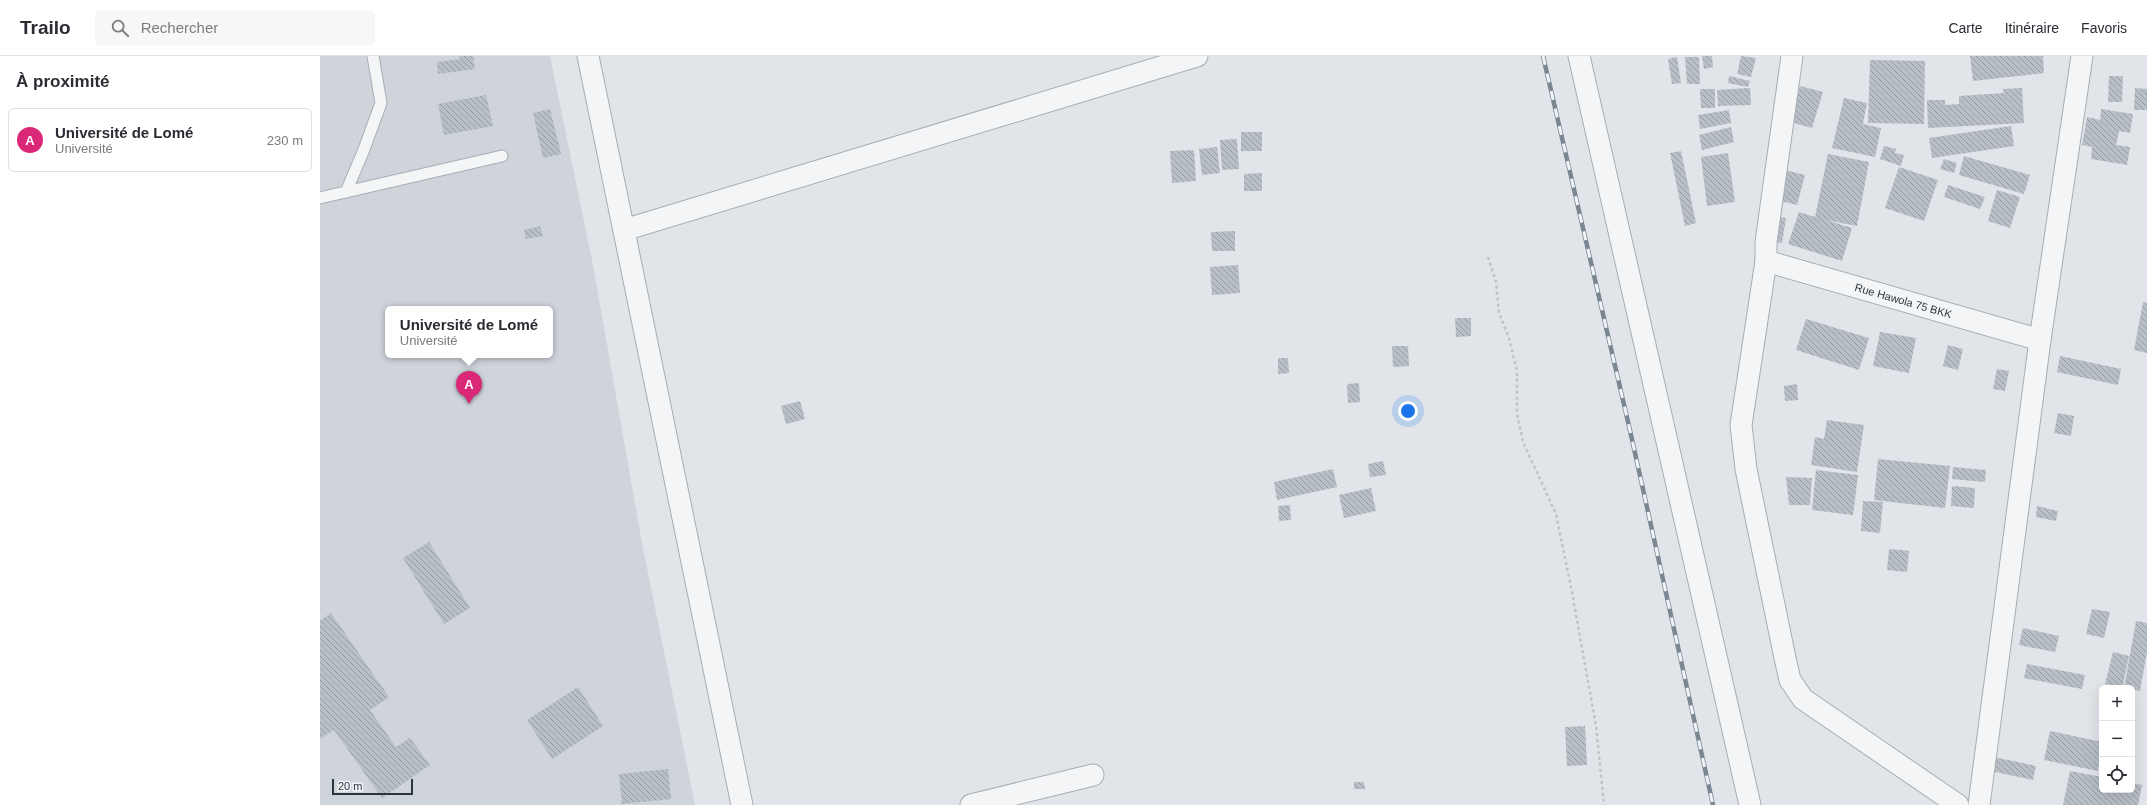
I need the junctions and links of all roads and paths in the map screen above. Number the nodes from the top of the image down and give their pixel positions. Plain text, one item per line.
1 (373, 56) edge
2 (588, 56) edge
3 (1197, 56) edge
4 (1579, 56) edge
5 (1792, 56) edge
6 (2082, 56) edge
7 (502, 156) dead end
8 (346, 192) junction
9 (320, 198) edge
10 (624, 230) junction
11 (1488, 257) dead end
12 (1766, 261) junction
13 (2040, 340) junction
14 (1093, 775) dead end
15 (977, 804) edge
16 (742, 805) edge
17 (1604, 805) edge
18 (1750, 805) edge
19 (1958, 805) edge
20 (1979, 805) edge

1 - 8 lane
2 - 10 street
3 - 10 street
4 - 18 street
5 - 12 street
6 - 13 street
7 - 8 lane
8 - 9 lane
10 - 16 street
11 - 17 path
12 - 13 street, Rue Hawola 75 BKK
12 - 19 street
13 - 20 street
14 - 15 street

